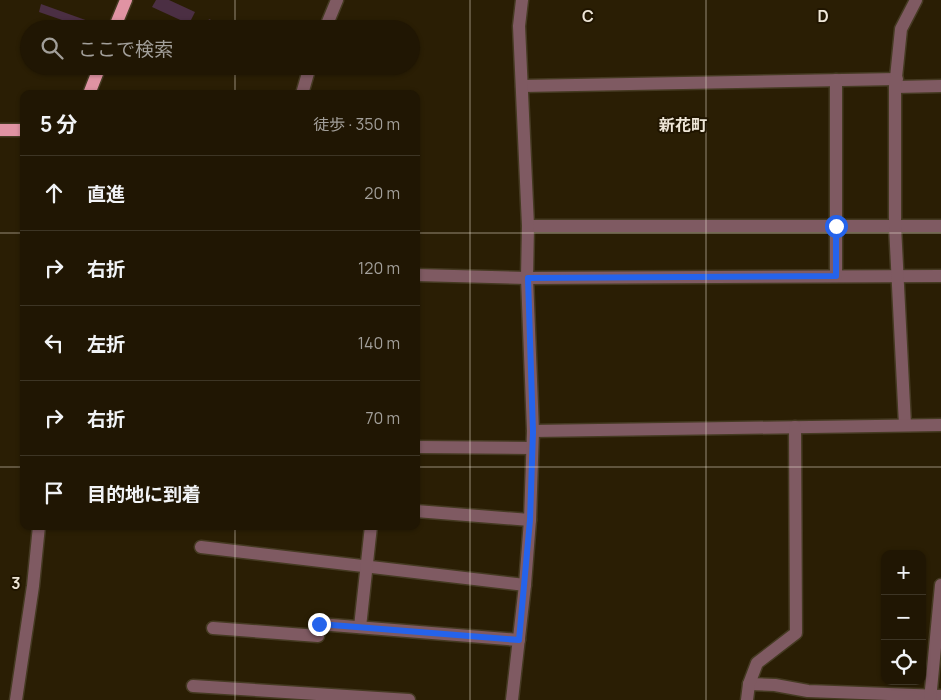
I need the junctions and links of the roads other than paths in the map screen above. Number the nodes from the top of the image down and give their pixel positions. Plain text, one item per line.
1 (126, 0) edge
2 (337, 0) edge
3 (522, 0) edge
4 (911, 2) edge
5 (118, 20) edge
6 (329, 20) edge
7 (96, 75) edge
8 (307, 75) edge
9 (836, 80) junction
10 (896, 83) junction
11 (522, 86) junction
12 (941, 86) edge
13 (91, 90) edge
14 (303, 90) edge
15 (0, 130) edge
16 (20, 130) edge
17 (528, 226) junction
18 (836, 226) junction
19 (895, 226) junction
20 (941, 226) edge
21 (420, 276) edge
22 (836, 276) junction
23 (897, 276) junction
24 (941, 276) edge
25 (528, 278) junction
26 (941, 425) edge
27 (905, 426) junction
28 (795, 427) junction
29 (533, 432) junction
30 (420, 447) edge
31 (532, 448) junction
32 (420, 511) edge
33 (530, 520) junction
34 (39, 530) edge
35 (371, 530) edge
36 (202, 547) dead end
37 (367, 566) junction
38 (525, 585) junction
39 (941, 585) edge
40 (360, 627) junction
41 (213, 628) dead end
42 (519, 640) junction
43 (749, 684) junction
44 (193, 686) dead end
45 (934, 697) edge
46 (392, 699) edge
47 (16, 700) edge
48 (409, 700) edge
49 (512, 700) edge
50 (747, 700) edge

1 - 5 main road
2 - 6 street
3 - 11 street
4 - 10 street
7 - 13 main road
8 - 14 street
9 - 10 street
9 - 11 street
9 - 18 street
10 - 12 street
10 - 19 street
11 - 17 street
15 - 16 main road
17 - 18 street
17 - 25 street
18 - 19 street
18 - 22 street
19 - 20 street
19 - 23 street
21 - 25 street
22 - 23 street
22 - 25 street
23 - 24 street
23 - 27 street
25 - 29 street
26 - 27 street
27 - 28 street
28 - 29 street
28 - 43 street
29 - 31 street
30 - 31 street
31 - 33 street
32 - 33 street
33 - 38 street
34 - 47 street
35 - 37 street
36 - 37 street
37 - 38 street
37 - 40 street
38 - 42 street
39 - 45 street
40 - 41 street
40 - 42 street
42 - 49 street
43 - 45 street
43 - 50 street
44 - 46 street
46 - 48 street

